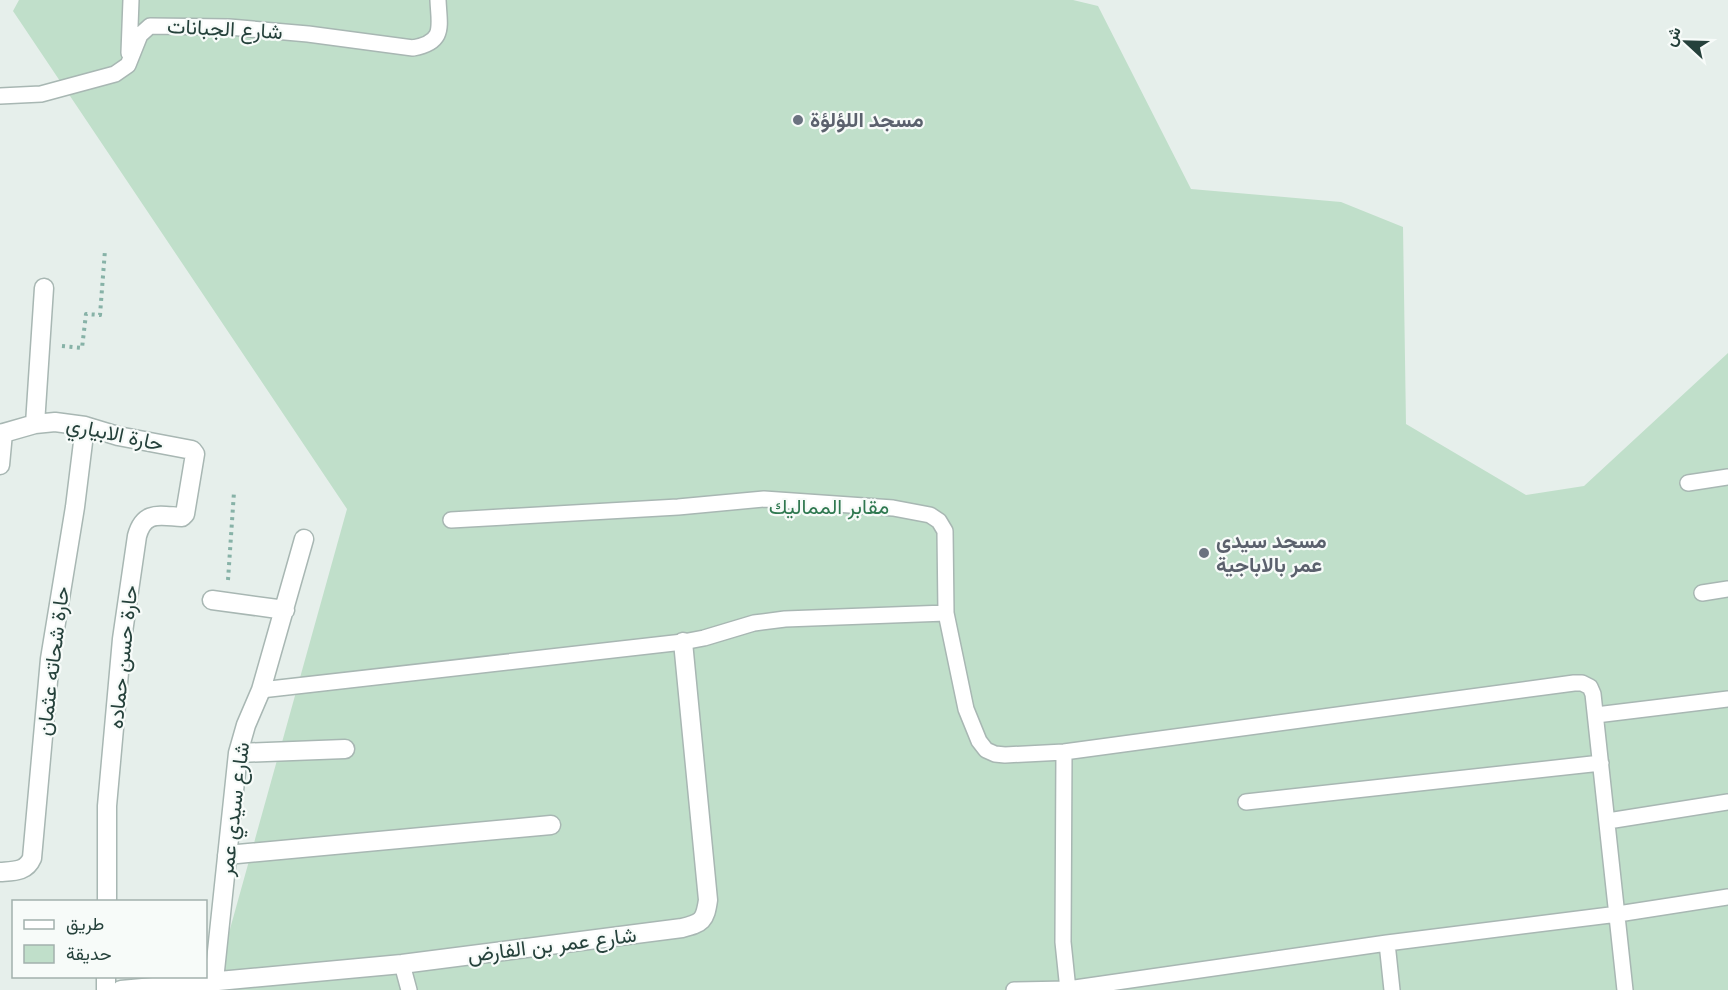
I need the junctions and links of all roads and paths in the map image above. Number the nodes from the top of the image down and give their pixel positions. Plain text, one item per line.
1 (131, 0) edge
2 (438, 0) edge
3 (128, 65) junction
4 (0, 96) edge
5 (105, 250) dead end
6 (44, 288) dead end
7 (40, 344) junction
8 (35, 424) junction
9 (86, 426) junction
10 (2, 434) edge
11 (194, 451) joint
12 (0, 465) edge
13 (1728, 477) edge
14 (1688, 483) dead end
15 (234, 492) dead end
16 (451, 520) dead end
17 (304, 539) dead end
18 (1728, 589) edge
19 (1702, 592) dead end
20 (219, 601) joint
21 (285, 610) junction
22 (946, 614) junction
23 (683, 642) junction
24 (261, 690) junction
25 (1728, 699) edge
26 (1596, 715) junction
27 (345, 748) dead end
28 (1064, 752) junction
29 (238, 753) junction
30 (1601, 763) junction
31 (1246, 802) dead end
32 (1728, 802) edge
33 (1608, 821) junction
34 (551, 825) dead end
35 (227, 855) junction
36 (0, 872) edge
37 (1728, 897) edge
38 (107, 900) edge
39 (1618, 914) junction
40 (1387, 943) junction
41 (402, 964) junction
42 (214, 980) junction
43 (176, 987) edge
44 (1068, 989) edge
45 (121, 990) edge
46 (409, 990) edge
47 (1014, 990) edge
48 (1392, 990) edge
49 (1625, 990) edge

1 - 3 lane
2 - 3 lane, شارع الجبانات
3 - 4 lane
5 - 7 path
6 - 7 street
7 - 8 street
8 - 9 street, حارة الابياري
8 - 10 street, حارة الابياري
9 - 11 street, حارة الابياري
9 - 36 street, حارة شحاته عثمان
10 - 12 street
11 - 38 street, حارة حسن حماده
13 - 14 lane
15 - 20 path
16 - 22 lane
17 - 21 street, شارع سيدي عمر
18 - 19 lane
20 - 21 street
21 - 24 street, شارع سيدي عمر
22 - 23 lane
22 - 28 lane
23 - 24 lane
23 - 41 street, شارع عمر بن الفارض
24 - 29 street, شارع سيدي عمر
25 - 26 lane
26 - 28 lane
26 - 30 lane
27 - 29 street
28 - 44 lane
29 - 35 street, شارع سيدي عمر
30 - 31 lane
30 - 33 lane
32 - 33 lane
33 - 39 lane
34 - 35 street
35 - 42 street, شارع سيدي عمر
37 - 39 lane
39 - 40 lane
39 - 49 lane
40 - 44 lane
40 - 48 lane
41 - 42 street, شارع عمر بن الفارض
41 - 46 lane
42 - 43 street, شارع عمر بن الفارض
43 - 45 street, شارع عمر بن الفارض
44 - 47 lane

